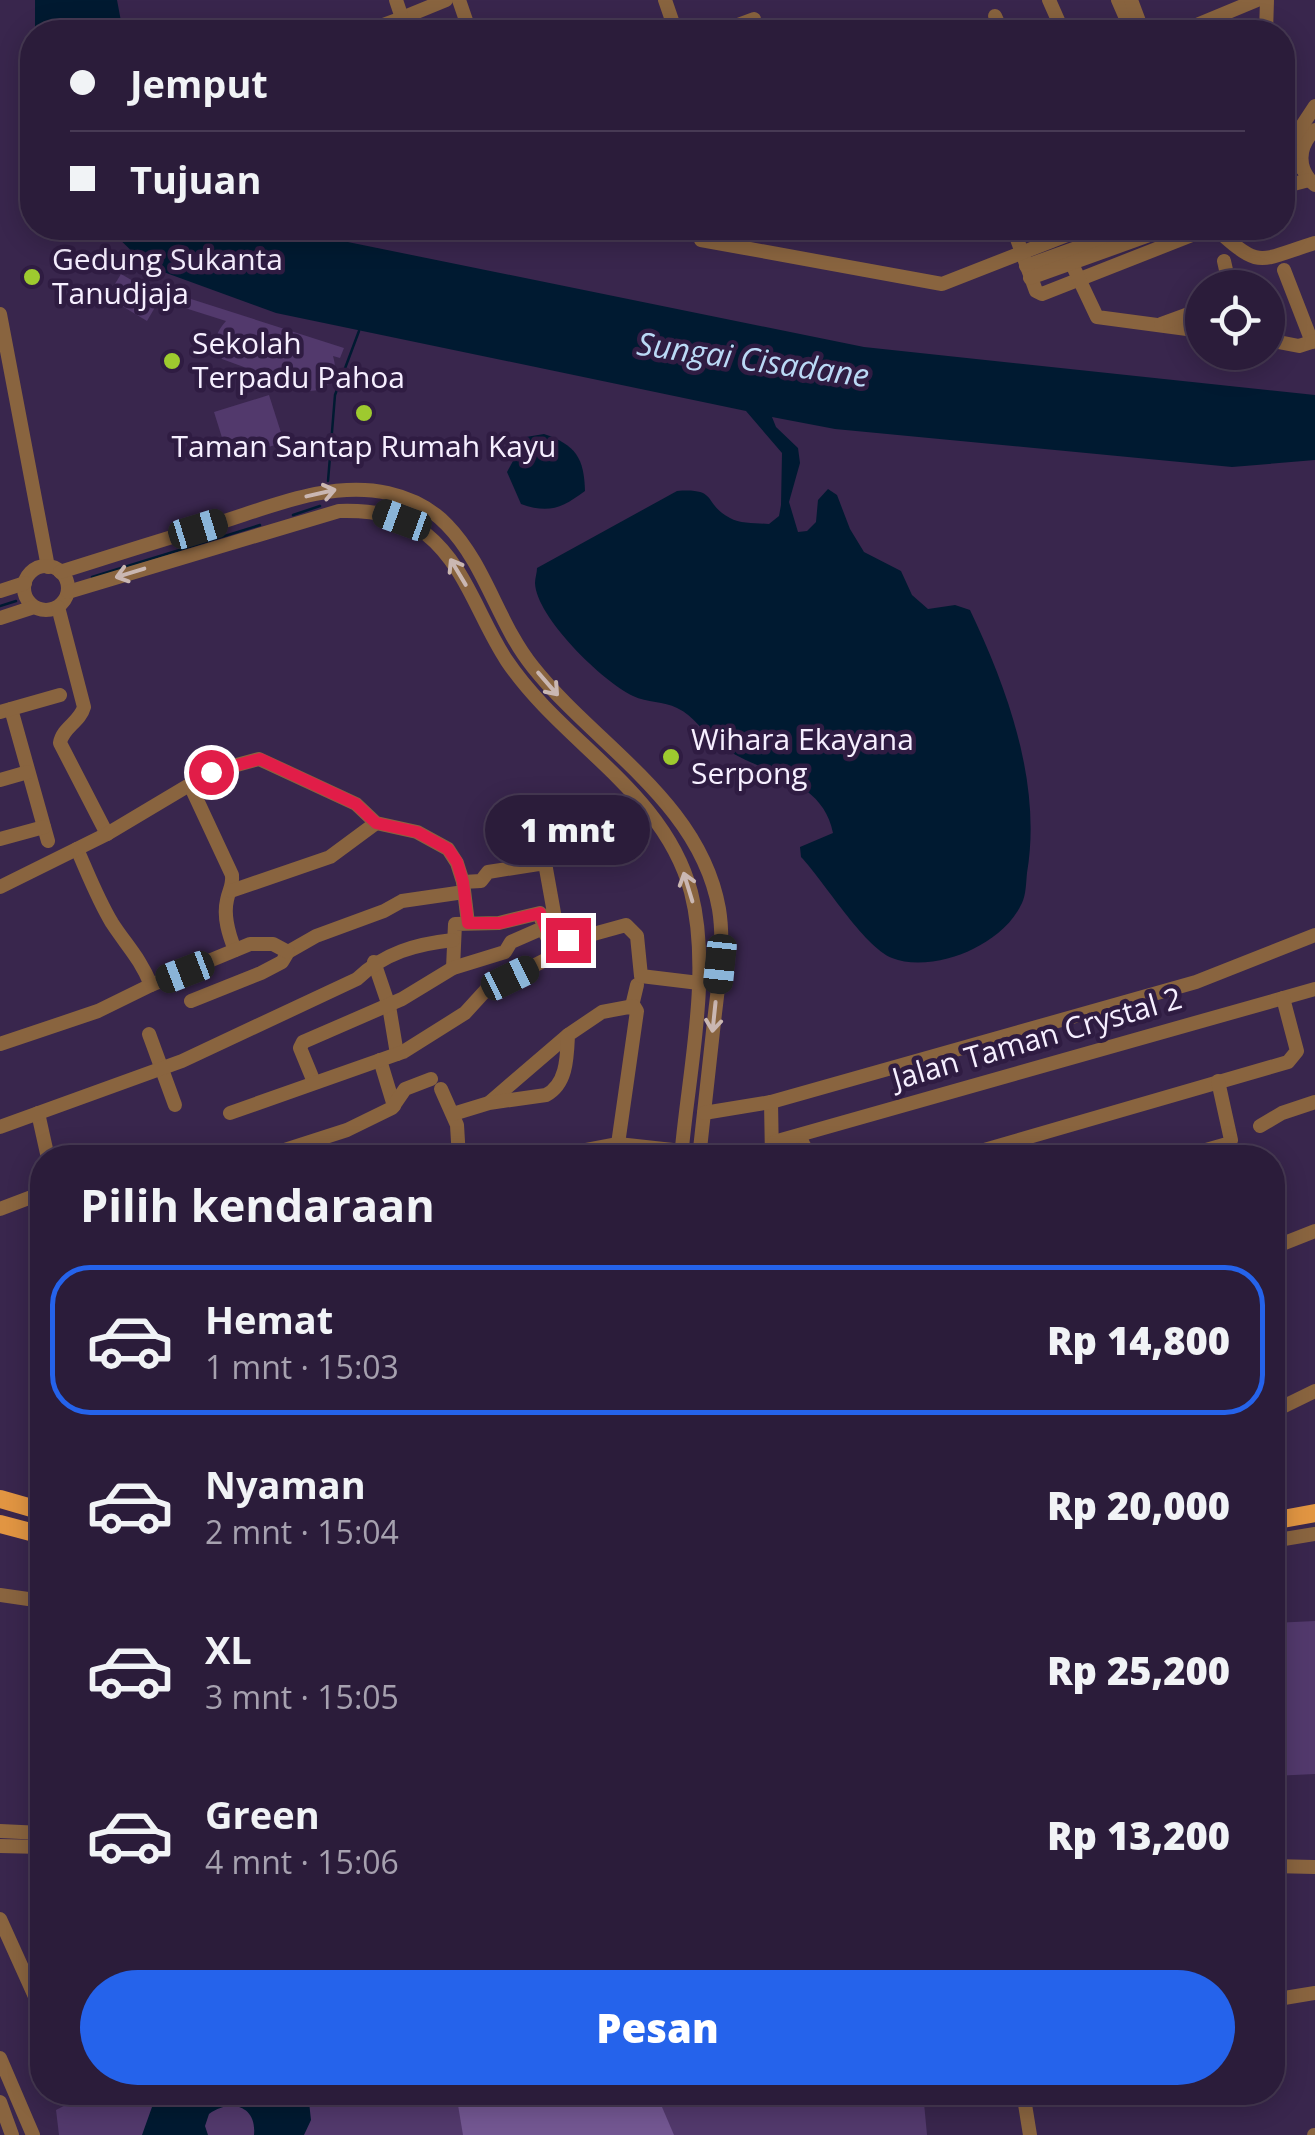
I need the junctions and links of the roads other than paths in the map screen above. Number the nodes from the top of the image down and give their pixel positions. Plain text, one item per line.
1 (446, 0) edge
2 (1257, 0) edge
3 (995, 16) dead end
4 (405, 20) edge
5 (997, 20) edge
6 (1209, 20) edge
7 (1315, 106) edge
8 (1307, 133) edge
9 (1301, 165) junction
10 (1295, 167) edge
11 (1312, 182) edge
12 (700, 240) dead end
13 (1017, 240) edge
14 (1066, 240) edge
15 (1099, 240) edge
16 (1134, 240) edge
17 (1180, 240) edge
18 (1228, 240) edge
19 (1315, 242) edge
20 (1224, 261) dead end
21 (1071, 262) junction
22 (1026, 266) junction
23 (1226, 270) edge
24 (1285, 272) edge
25 (1078, 282) junction
26 (0, 314) edge
27 (1185, 315) edge
28 (1160, 325) junction
29 (1185, 329) edge
30 (1314, 341) edge
31 (1285, 343) edge
32 (269, 508) junction
33 (278, 528) junction
34 (82, 565) junction
35 (54, 569) junction
36 (25, 584) junction
37 (88, 586) junction
38 (0, 592) edge
39 (68, 592) junction
40 (34, 607) junction
41 (58, 607) junction
42 (0, 618) edge
43 (60, 695) dead end
44 (5, 711) edge
45 (28, 772) junction
46 (0, 780) edge
47 (190, 785) junction
48 (376, 823) junction
49 (107, 834) junction
50 (0, 840) edge
51 (77, 850) junction
52 (463, 887) junction
53 (0, 888) edge
54 (231, 891) junction
55 (468, 923) junction
56 (542, 923) junction
57 (1315, 935) edge
58 (453, 940) junction
59 (236, 950) junction
60 (288, 952) junction
61 (555, 954) junction
62 (374, 962) junction
63 (453, 968) junction
64 (699, 983) junction
65 (152, 984) junction
66 (637, 984) dead end
67 (1315, 990) edge
68 (1283, 998) junction
69 (191, 1001) dead end
70 (388, 1006) junction
71 (632, 1006) junction
72 (149, 1034) dead end
73 (568, 1036) junction
74 (0, 1044) edge
75 (396, 1054) junction
76 (380, 1060) junction
77 (162, 1068) junction
78 (1218, 1081) junction
79 (314, 1082) junction
80 (770, 1102) junction
81 (1315, 1102) edge
82 (489, 1103) junction
83 (175, 1105) dead end
84 (394, 1106) junction
85 (38, 1113) junction
86 (230, 1113) dead end
87 (704, 1113) junction
88 (454, 1114) junction
89 (1260, 1126) dead end
90 (0, 1127) edge
91 (800, 1135) junction
92 (45, 1145) edge
93 (300, 1145) edge
94 (457, 1145) edge
95 (618, 1145) edge
96 (682, 1145) edge
97 (700, 1145) edge
98 (773, 1145) edge
99 (782, 1145) edge
100 (803, 1145) edge
101 (1001, 1145) edge
102 (1224, 1145) edge
103 (30, 1198) edge
104 (0, 1209) edge
105 (1315, 1231) edge
106 (1285, 1243) edge
107 (1315, 1391) edge
108 (1285, 1406) edge
109 (0, 1499) edge
110 (30, 1508) edge
111 (1315, 1514) edge
112 (1285, 1518) edge
113 (0, 1524) edge
114 (30, 1532) edge
115 (1315, 1534) edge
116 (1285, 1539) edge
117 (0, 1594) edge
118 (30, 1599) edge
119 (0, 1831) edge
120 (30, 1833) edge
121 (0, 1846) edge
122 (30, 1847) edge
123 (1285, 1866) edge
124 (1315, 1867) edge
125 (0, 1919) edge
126 (30, 1985) edge
127 (1315, 1992) edge
128 (1285, 1998) edge
129 (0, 2058) edge
130 (0, 2102) edge
131 (1025, 2105) edge
132 (12, 2135) edge
133 (33, 2135) edge
134 (1030, 2135) edge

1 - 4 street
2 - 6 street
3 - 5 street
7 - 8 street
8 - 9 street
9 - 10 street
9 - 11 street
12 - 22 street
13 - 22 street
14 - 22 street
15 - 22 street
16 - 21 street
17 - 25 street
18 - 19 street
20 - 23 street
21 - 22 street
21 - 25 street
22 - 25 street
24 - 30 street
25 - 28 street
26 - 35 street
27 - 28 street
28 - 29 street
30 - 31 street
32 - 33 street
32 - 34 street
32 -> 87 street
33 -> 37 street
64 -> 33 street
34 - 35 street
34 - 37 street
35 - 36 street
35 - 39 street
36 - 38 street
36 - 40 street
37 - 39 street
39 - 41 street
40 - 41 street
40 - 42 street
41 - 49 street
43 - 44 street
44 - 45 street
45 - 46 street
45 - 50 street
47 - 48 street
47 - 49 street
47 - 54 street
48 - 52 street
48 - 54 street
49 - 51 street
51 - 53 street
51 - 65 street
52 - 55 street
52 - 56 street
52 - 60 street
54 - 59 street
55 - 56 street
55 - 58 street
56 - 61 street
56 - 63 street
57 - 80 street
58 - 62 street
58 - 63 street
59 - 60 street
59 - 65 street
60 - 69 street
61 - 64 street
61 - 75 street
62 - 70 street
62 - 77 street
63 - 70 street
64 - 96 street
65 - 74 street
66 - 71 street
67 - 68 street, Jalan Taman Crystal 2
68 - 78 street
68 - 91 street, Jalan Taman Crystal 2
70 - 75 street
70 - 79 street
71 - 73 street
71 - 95 street
72 - 77 street
73 - 82 street
73 - 82 street
75 - 76 street
76 - 79 street
76 - 84 street
77 - 83 street
77 - 85 street
78 - 101 street
78 - 102 street
79 - 86 street
80 - 87 street
80 - 98 street
81 - 89 street
82 - 88 street
84 - 88 street
84 - 93 street
85 - 90 street
85 - 92 street
87 - 97 street
88 - 94 street
91 - 99 street, Jalan Taman Crystal 2
91 - 100 street
103 - 104 street
105 - 106 street
107 - 108 street
109 - 110 main road
111 - 112 main road
113 - 114 main road
115 - 116 street
117 - 118 street
119 - 120 street
121 - 122 street
123 - 124 street
125 - 126 street
127 - 128 street
129 - 133 street
130 - 132 street
131 - 134 street

